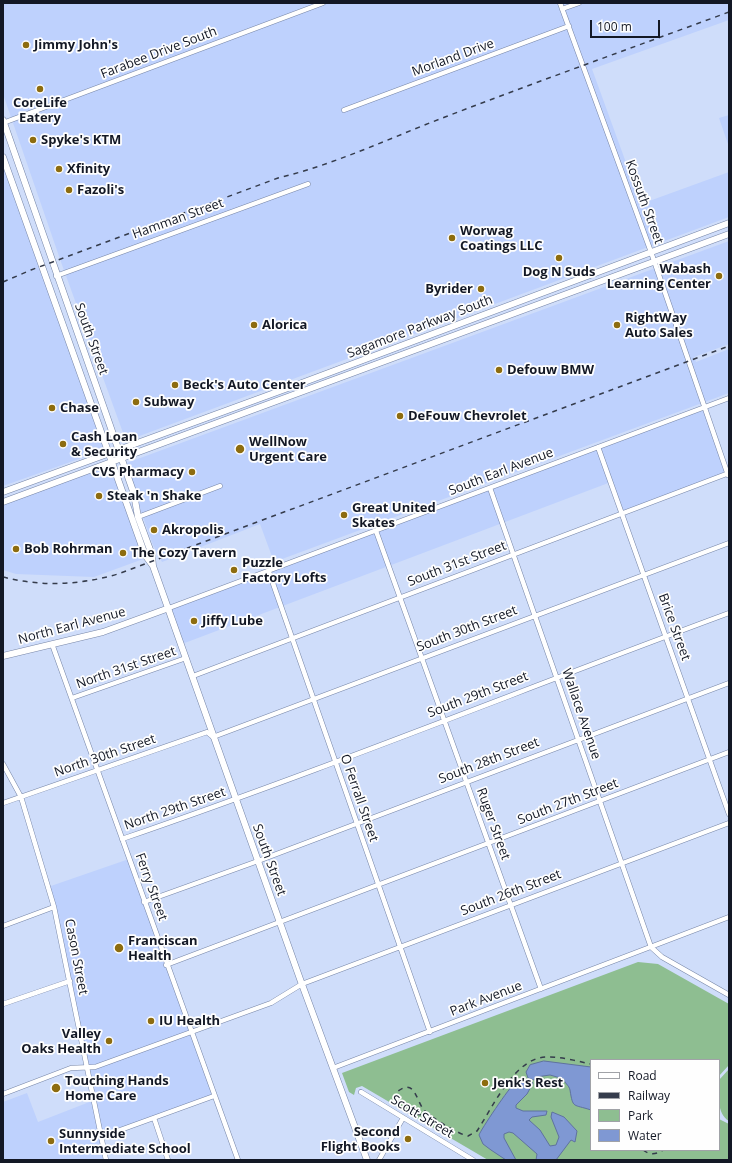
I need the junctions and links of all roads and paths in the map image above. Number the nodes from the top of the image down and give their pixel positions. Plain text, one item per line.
1 (323, 3) edge
2 (560, 3) edge
3 (579, 3) edge
4 (562, 9) junction
5 (569, 26) junction
6 (344, 110) dead end
7 (3, 122) edge
8 (3, 157) edge
9 (308, 184) dead end
10 (38, 222) junction
11 (729, 223) edge
12 (28, 226) junction
13 (729, 234) edge
14 (651, 252) junction
15 (654, 263) junction
16 (56, 276) junction
17 (729, 398) edge
18 (704, 408) junction
19 (598, 447) junction
20 (118, 448) junction
21 (109, 452) junction
22 (122, 459) junction
23 (113, 463) junction
24 (729, 474) edge
25 (220, 486) dead end
26 (490, 488) junction
27 (3, 492) edge
28 (3, 502) edge
29 (623, 514) junction
30 (138, 517) junction
31 (376, 530) junction
32 (729, 543) edge
33 (514, 555) junction
34 (153, 566) junction
35 (269, 572) junction
36 (644, 574) junction
37 (400, 598) junction
38 (169, 608) junction
39 (729, 613) edge
40 (535, 615) junction
41 (666, 636) junction
42 (292, 638) junction
43 (52, 644) junction
44 (3, 656) edge
45 (186, 658) junction
46 (422, 658) junction
47 (193, 676) junction
48 (556, 677) junction
49 (729, 683) edge
50 (72, 698) junction
51 (313, 699) junction
52 (688, 699) junction
53 (444, 719) junction
54 (213, 737) junction
55 (578, 739) junction
56 (729, 752) edge
57 (710, 759) junction
58 (335, 762) junction
59 (3, 764) edge
60 (97, 771) junction
61 (466, 782) junction
62 (21, 797) junction
63 (236, 799) junction
64 (600, 801) junction
65 (3, 803) edge
66 (729, 814) edge
67 (729, 822) edge
68 (357, 824) junction
69 (122, 839) junction
70 (489, 843) junction
71 (258, 861) junction
72 (621, 863) junction
73 (378, 885) junction
74 (144, 902) junction
75 (511, 905) junction
76 (54, 907) junction
77 (729, 917) edge
78 (280, 923) junction
79 (3, 926) edge
80 (400, 947) junction
81 (649, 948) junction
82 (166, 964) junction
83 (70, 980) junction
84 (302, 984) junction
85 (541, 990) junction
86 (729, 995) edge
87 (3, 1004) edge
88 (190, 1032) junction
89 (430, 1032) junction
90 (87, 1067) junction
91 (333, 1068) junction
92 (361, 1092) dead end
93 (3, 1094) edge
94 (214, 1096) junction
95 (154, 1118) junction
96 (403, 1118) junction
97 (102, 1137) junction
98 (464, 1158) edge
99 (106, 1160) edge
100 (168, 1160) edge
101 (238, 1160) edge
102 (367, 1160) edge
103 (379, 1160) edge
104 (473, 1160) edge

1 - 7 street, Farabee Drive South
2 - 4 street, Kossuth Street
3 - 4 street
4 - 5 street, Kossuth Street
5 - 6 street, Morland Drive
5 - 14 street, Kossuth Street
7 - 10 main road, South Street
8 - 12 main road, South Street
9 - 16 street, Hamman Street
10 - 12 main road
10 - 16 main road, South Street
11 - 14 main road, Sagamore Parkway South
12 - 21 main road, South Street
13 - 15 main road, Sagamore Parkway South
14 - 15 street, Kossuth Street
14 - 20 main road, Sagamore Parkway South
15 - 18 street, Kossuth Street
15 - 22 main road, Sagamore Parkway South
16 - 20 main road, South Street
17 - 18 street, South Earl Avenue
18 - 19 street, South Earl Avenue
18 - 24 street, Kossuth Street
19 - 26 street, South Earl Avenue
19 - 29 street, Brice Street
20 - 21 main road, Sagamore Parkway South
20 - 22 main road, South Street
21 - 23 main road, South Street
21 - 27 main road, Sagamore Parkway South
22 - 23 main road, Sagamore Parkway South
22 - 30 main road, South Street
23 - 28 main road, Sagamore Parkway South
23 - 34 main road, South Street
24 - 29 street, South 31st Street
25 - 30 street
26 - 31 street, South Earl Avenue
26 - 33 street, Wallace Avenue
29 - 33 street, South 31st Street
29 - 36 street, Brice Street
30 - 34 main road, South Street
31 - 35 street, South Earl Avenue
31 - 37 street, Ruger Street
32 - 36 street, South 30th Street
33 - 37 street, South 31st Street
33 - 40 street, Wallace Avenue
34 - 38 main road, South Street
35 - 38 street, South Earl Avenue
35 - 42 street, O Ferrall Street
36 - 40 street, South 30th Street
36 - 41 street, Brice Street
37 - 42 street, South 31st Street
37 - 46 street, Ruger Street
38 - 43 main road, North Earl Avenue
38 - 45 main road, South Street
39 - 41 street, South 29th Street
40 - 46 street, South 30th Street
40 - 48 street, Wallace Avenue
41 - 48 street, South 29th Street
41 - 52 street, Brice Street
42 - 47 street, South 31st Street
42 - 51 street, O Ferrall Street
43 - 44 main road, North Earl Avenue
43 - 50 street, Ferry Street
45 - 47 main road, South Street
45 - 50 street, North 31st Street
46 - 51 street, South 30th Street
46 - 53 street, Ruger Street
47 - 54 main road, South Street
48 - 53 street, South 29th Street
48 - 55 street, Wallace Avenue
49 - 52 street, South 28th Street
50 - 60 street, Ferry Street
51 - 54 street, South 30th Street
51 - 58 street, O Ferrall Street
52 - 55 street, South 28th Street
52 - 57 street, Brice Street
53 - 58 street, South 29th Street
53 - 61 street, Ruger Street
54 - 60 street, North 30th Street
54 - 63 main road, South Street
55 - 61 street, South 28th Street
55 - 64 street, Wallace Avenue
56 - 57 street, South 27th Street
57 - 64 street, South 27th Street
57 - 66 street, Brice Street
58 - 63 street, South 29th Street
58 - 68 street, O Ferrall Street
59 - 62 street, Cason Street
60 - 62 street, North 30th Street
60 - 69 street, Ferry Street
61 - 68 street, South 28th Street
61 - 70 street, Ruger Street
62 - 65 street, North 30th Street
62 - 76 street, Cason Street
63 - 69 street, North 29th Street
63 - 71 main road, South Street
64 - 70 street, South 27th Street
64 - 72 street, Wallace Avenue
67 - 72 street, South 26th Street
68 - 71 street, South 28th Street
68 - 73 street, O Ferrall Street
69 - 74 street, Ferry Street
70 - 73 street, South 27th Street
70 - 75 street, Ruger Street
71 - 74 street, South 28th Street
71 - 78 main road, South Street
72 - 75 street, South 26th Street
72 - 81 street, Wallace Avenue
73 - 78 street, South 27th Street
73 - 80 street, O Ferrall Street
74 - 82 street, Ferry Street
75 - 80 street, South 26th Street
75 - 85 street, Ruger Street
76 - 79 street
76 - 83 street, Cason Street
77 - 81 street, Park Avenue
78 - 82 street, South 27th Street
78 - 84 main road, South Street
80 - 84 street, South 26th Street
80 - 89 street, O Ferrall Street
81 - 85 street, Park Avenue
81 - 86 street
82 - 88 street, Ferry Street
83 - 87 street
83 - 90 street, Cason Street
84 - 88 street, South 26th Street
84 - 91 main road, South Street
85 - 89 street, Park Avenue
88 - 90 street, South 26th Street
88 - 94 street, Ferry Street
89 - 91 street, Park Avenue
90 - 93 street, South 26th Street
90 - 97 street, Cason Street
91 - 102 main road, South Street
92 - 96 street, Scott Street
94 - 95 street
94 - 101 street, Ferry Street
95 - 97 street
95 - 100 street
96 - 98 street, Scott Street
96 - 103 street
97 - 99 street, Cason Street
98 - 104 street, Scott Street

